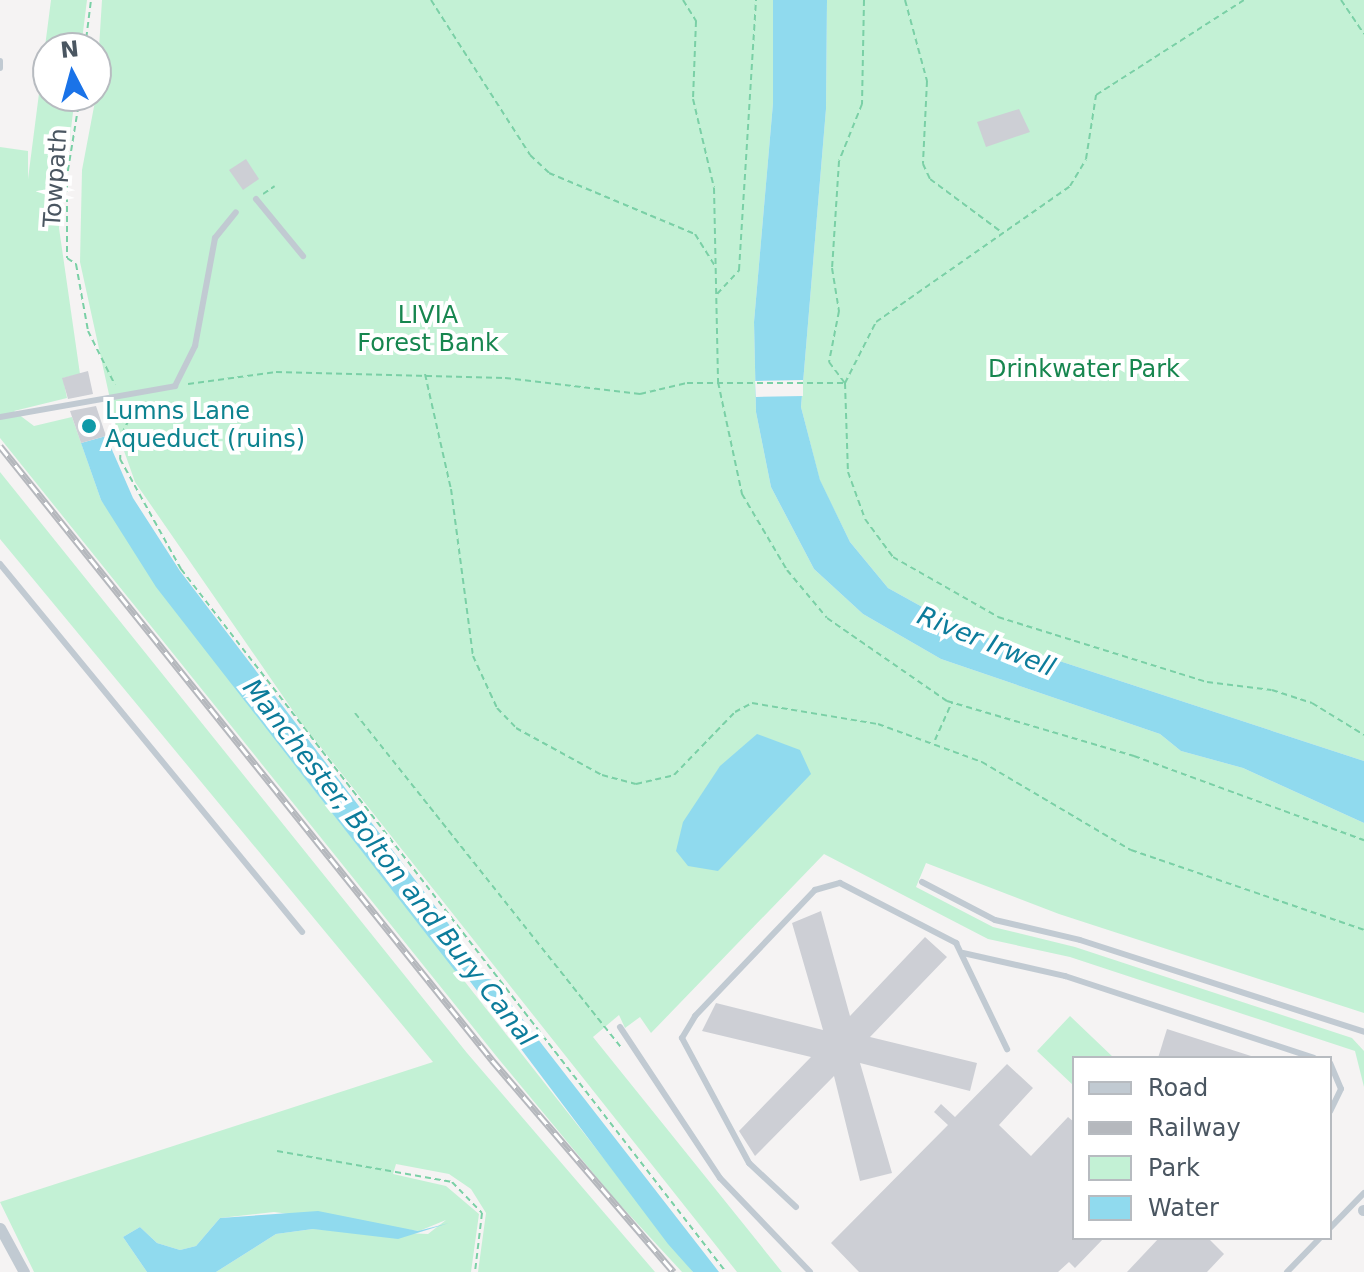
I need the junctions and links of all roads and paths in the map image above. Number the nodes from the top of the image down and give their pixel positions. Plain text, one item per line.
1 (91, 0) edge
2 (431, 0) edge
3 (683, 0) edge
4 (756, 0) edge
5 (864, 0) edge
6 (905, 0) edge
7 (1244, 0) edge
8 (1341, 0) edge
9 (87, 32) edge
10 (1364, 34) edge
11 (0, 61) edge
12 (0, 68) edge
13 (77, 112) edge
14 (256, 199) dead end
15 (236, 212) dead end
16 (1002, 233) junction
17 (303, 256) dead end
18 (715, 267) junction
19 (716, 295) junction
20 (425, 374) junction
21 (718, 382) junction
22 (845, 383) junction
23 (175, 386) junction
24 (143, 390) junction
25 (118, 393) junction
26 (0, 417) edge
27 (0, 564) edge
28 (953, 702) junction
29 (355, 713) dead end
30 (1364, 735) edge
31 (934, 741) junction
32 (1364, 840) edge
33 (922, 882) dead end
34 (1364, 930) edge
35 (302, 932) dead end
36 (963, 953) junction
37 (620, 1027) dead end
38 (1364, 1032) edge
39 (1007, 1049) dead end
40 (637, 1052) junction
41 (1308, 1056) edge
42 (1332, 1068) edge
43 (1332, 1108) edge
44 (277, 1151) dead end
45 (1364, 1193) edge
46 (796, 1207) dead end
47 (1332, 1226) edge
48 (0, 1228) edge
49 (1318, 1240) edge
50 (24, 1272) edge
51 (475, 1272) edge
52 (726, 1272) edge
53 (810, 1272) edge
54 (1287, 1272) edge

1 - 9 path
2 - 18 path
3 - 18 path
4 - 19 path
5 - 22 path
6 - 16 path
7 - 16 path
8 - 10 path
11 - 12 lane
13 - 25 path, Towpath
14 - 17 lane
15 - 23 lane
16 - 22 path
18 - 19 path
19 - 21 path
20 - 21 path
20 - 23 path
20 - 31 path
21 - 22 path
21 - 28 path
22 - 30 path
23 - 24 lane
24 - 25 lane
24 - 52 path
25 - 26 lane
27 - 35 lane
28 - 31 path
28 - 32 path
29 - 40 path
31 - 34 path
33 - 38 lane
36 - 39 lane
36 - 41 lane
36 - 46 lane
37 - 40 lane
40 - 53 lane
42 - 43 lane
44 - 51 path
45 - 47 lane
48 - 50 street
49 - 54 lane

